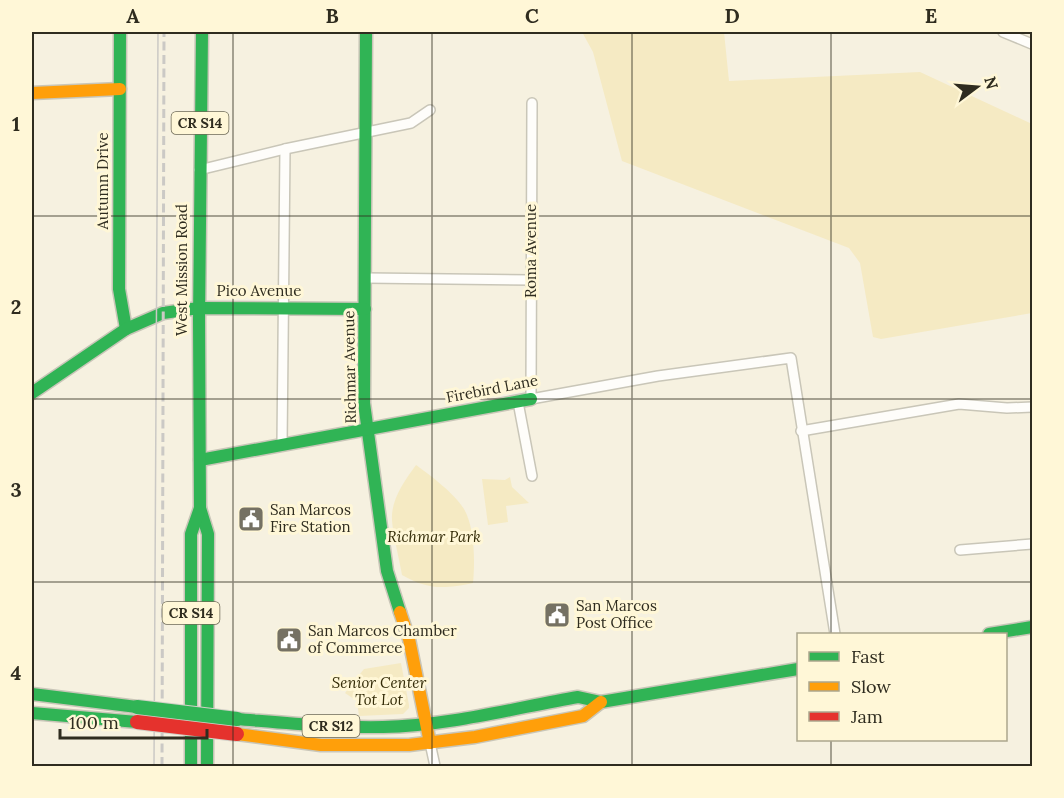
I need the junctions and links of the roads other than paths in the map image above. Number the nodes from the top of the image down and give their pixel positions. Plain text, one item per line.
1 (120, 32) edge
2 (201, 32) edge
3 (366, 32) edge
4 (1003, 32) edge
5 (1032, 44) edge
6 (120, 90) junction
7 (32, 93) edge
8 (532, 103) dead end
9 (429, 111) dead end
10 (366, 132) junction
11 (285, 149) junction
12 (199, 170) junction
13 (366, 278) junction
14 (531, 280) junction
15 (284, 307) junction
16 (199, 308) junction
17 (365, 309) junction
18 (126, 329) junction
19 (32, 393) edge
20 (524, 401) junction
21 (1032, 406) edge
22 (367, 430) junction
23 (801, 431) junction
24 (282, 446) junction
25 (200, 460) junction
26 (532, 476) dead end
27 (200, 508) junction
28 (1032, 544) edge
29 (960, 550) dead end
30 (1032, 627) edge
31 (835, 633) edge
32 (995, 633) edge
33 (797, 669) edge
34 (32, 694) edge
35 (601, 702) junction
36 (32, 713) edge
37 (425, 724) junction
38 (429, 743) junction
39 (191, 766) edge
40 (207, 766) edge
41 (435, 766) edge

1 - 6 main road, Autumn Drive
2 - 12 main road, West Mission Road / CR S14
3 - 10 main road, Richmar Avenue
4 - 5 street
6 - 7 main road
6 - 18 main road, Autumn Drive
8 - 14 street, Roma Avenue
9 - 10 street
10 - 11 street
10 - 13 main road, Richmar Avenue
11 - 12 street
11 - 15 street
12 - 16 main road, West Mission Road / CR S14
13 - 14 street
13 - 17 main road, Richmar Avenue
14 - 20 street, Roma Avenue
15 - 16 main road, Pico Avenue
15 - 17 main road, Pico Avenue
15 - 24 street
16 - 18 main road, Pico Avenue
16 - 25 main road, West Mission Road / CR S14
17 - 22 main road, Richmar Avenue
18 - 19 main road, Pico Avenue
20 - 22 main road, Firebird Lane
20 - 23 street, Firebird Lane
20 - 26 street, Roma Avenue
21 - 23 street
22 - 24 main road, Firebird Lane
22 - 37 main road, Richmar Avenue
23 - 31 street
24 - 25 main road, Firebird Lane
25 - 27 main road, West Mission Road / CR S14
27 - 39 main road, West Mission Road / CR S14
27 - 40 main road, West Mission Road / CR S14
28 - 29 street
30 - 32 main road
33 - 35 main road, CR S12
34 - 37 main road, CR S12, bridge
35 - 37 main road, CR S12
35 - 38 main road, CR S12
36 - 38 main road, CR S12, bridge
37 - 38 main road, Richmar Avenue
38 - 41 street, Richmar Avenue

